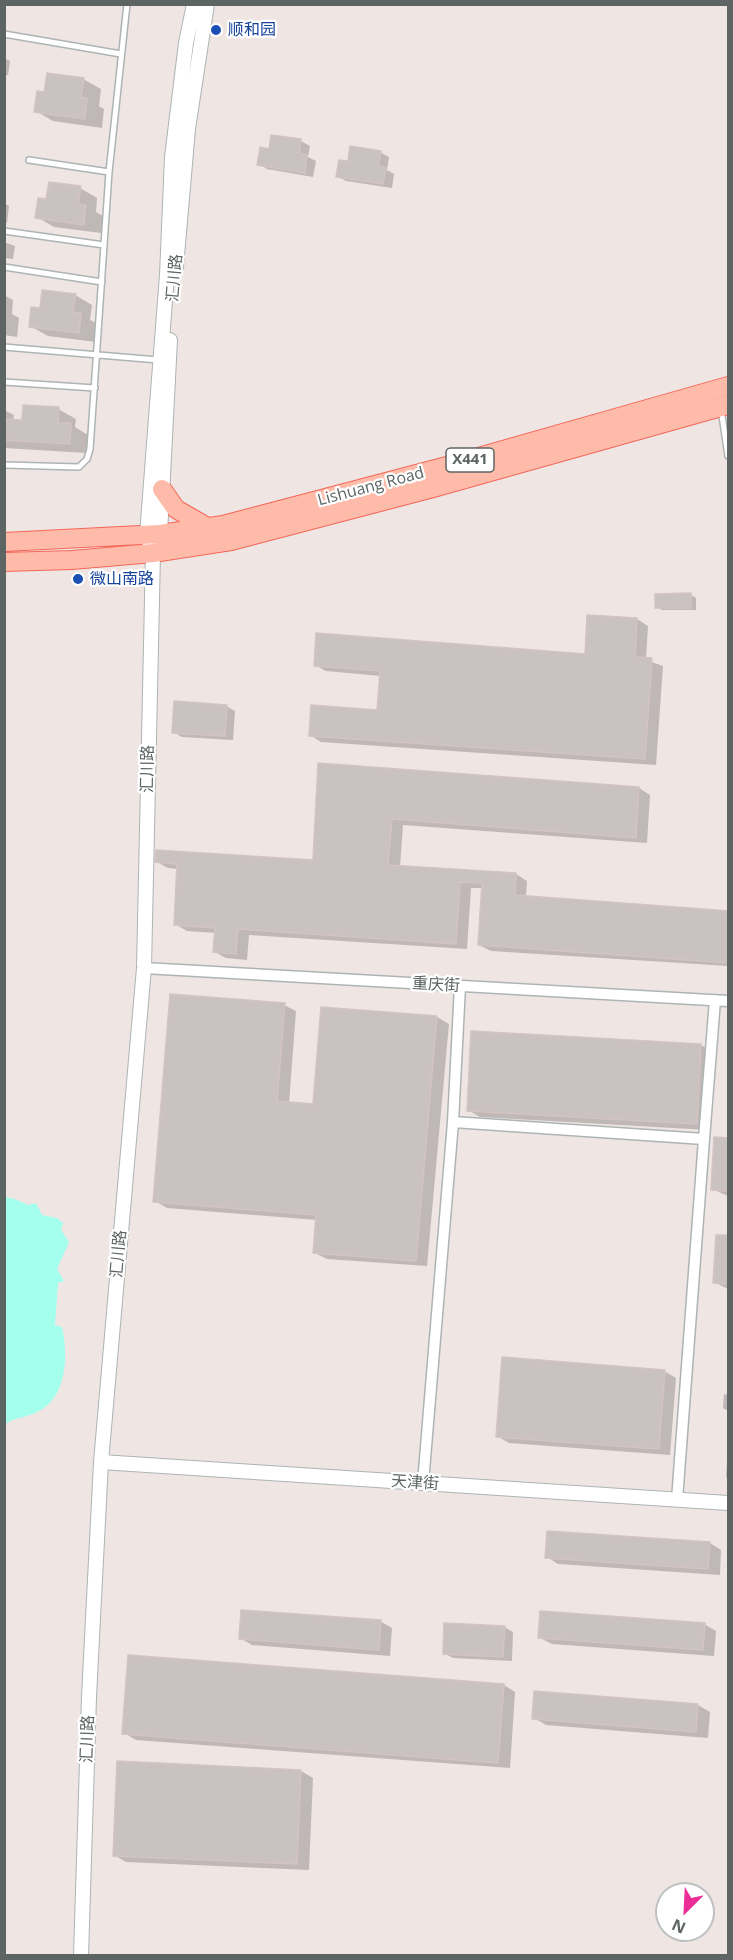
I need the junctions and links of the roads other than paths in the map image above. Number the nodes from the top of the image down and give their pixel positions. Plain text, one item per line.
1 (127, 4) edge
2 (194, 4) edge
3 (207, 4) edge
4 (4, 34) edge
5 (121, 54) junction
6 (29, 160) dead end
7 (109, 172) junction
8 (4, 231) edge
9 (104, 245) junction
10 (4, 267) edge
11 (102, 282) junction
12 (4, 347) edge
13 (98, 354) junction
14 (164, 361) junction
15 (4, 382) edge
16 (729, 386) edge
17 (95, 388) junction
18 (724, 406) edge
19 (729, 456) edge
20 (4, 465) edge
21 (156, 489) junction
22 (161, 512) junction
23 (185, 532) junction
24 (153, 535) junction
25 (213, 536) junction
26 (4, 542) edge
27 (153, 553) junction
28 (4, 562) edge
29 (144, 968) junction
30 (460, 986) junction
31 (715, 1000) junction
32 (729, 1001) edge
33 (453, 1122) junction
34 (704, 1139) junction
35 (101, 1462) junction
36 (423, 1483) junction
37 (678, 1500) junction
38 (729, 1503) edge
39 (81, 1956) edge

1 - 5 lane
2 - 14 street, 汇川路
3 - 14 street, 汇川路
4 - 5 lane
5 - 7 lane
6 - 7 lane
7 - 9 lane
8 - 9 lane
9 - 11 lane
10 - 11 lane
11 - 13 lane
12 - 13 lane
13 - 14 lane
13 - 17 lane
14 - 21 street, 汇川路
15 - 17 lane
16 - 25 main road, Lishuang Road / X441
17 - 20 lane
18 - 19 lane
18 - 25 main road, Lishuang Road / X441
21 - 22 street, 汇川路
21 - 24 street, 汇川路
21 - 25 main road
22 - 23 street
22 - 24 street, 汇川路
23 - 24 main road, Lishuang Road / X441
23 - 25 main road, Lishuang Road / X441
24 - 26 main road, Lishuang Road / X441
24 - 27 street, 汇川路
25 - 27 main road, Lishuang Road / X441
27 - 28 main road, Lishuang Road / X441
27 - 29 street, 汇川路
29 - 30 street, 重庆街
29 - 35 street, 汇川路
30 - 31 street, 重庆街
30 - 33 street
31 - 32 street, 重庆街
31 - 34 street
33 - 34 street
33 - 36 street
34 - 37 street
35 - 36 street, 天津街
35 - 39 street, 汇川路
36 - 37 street, 天津街
37 - 38 street, 天津街

